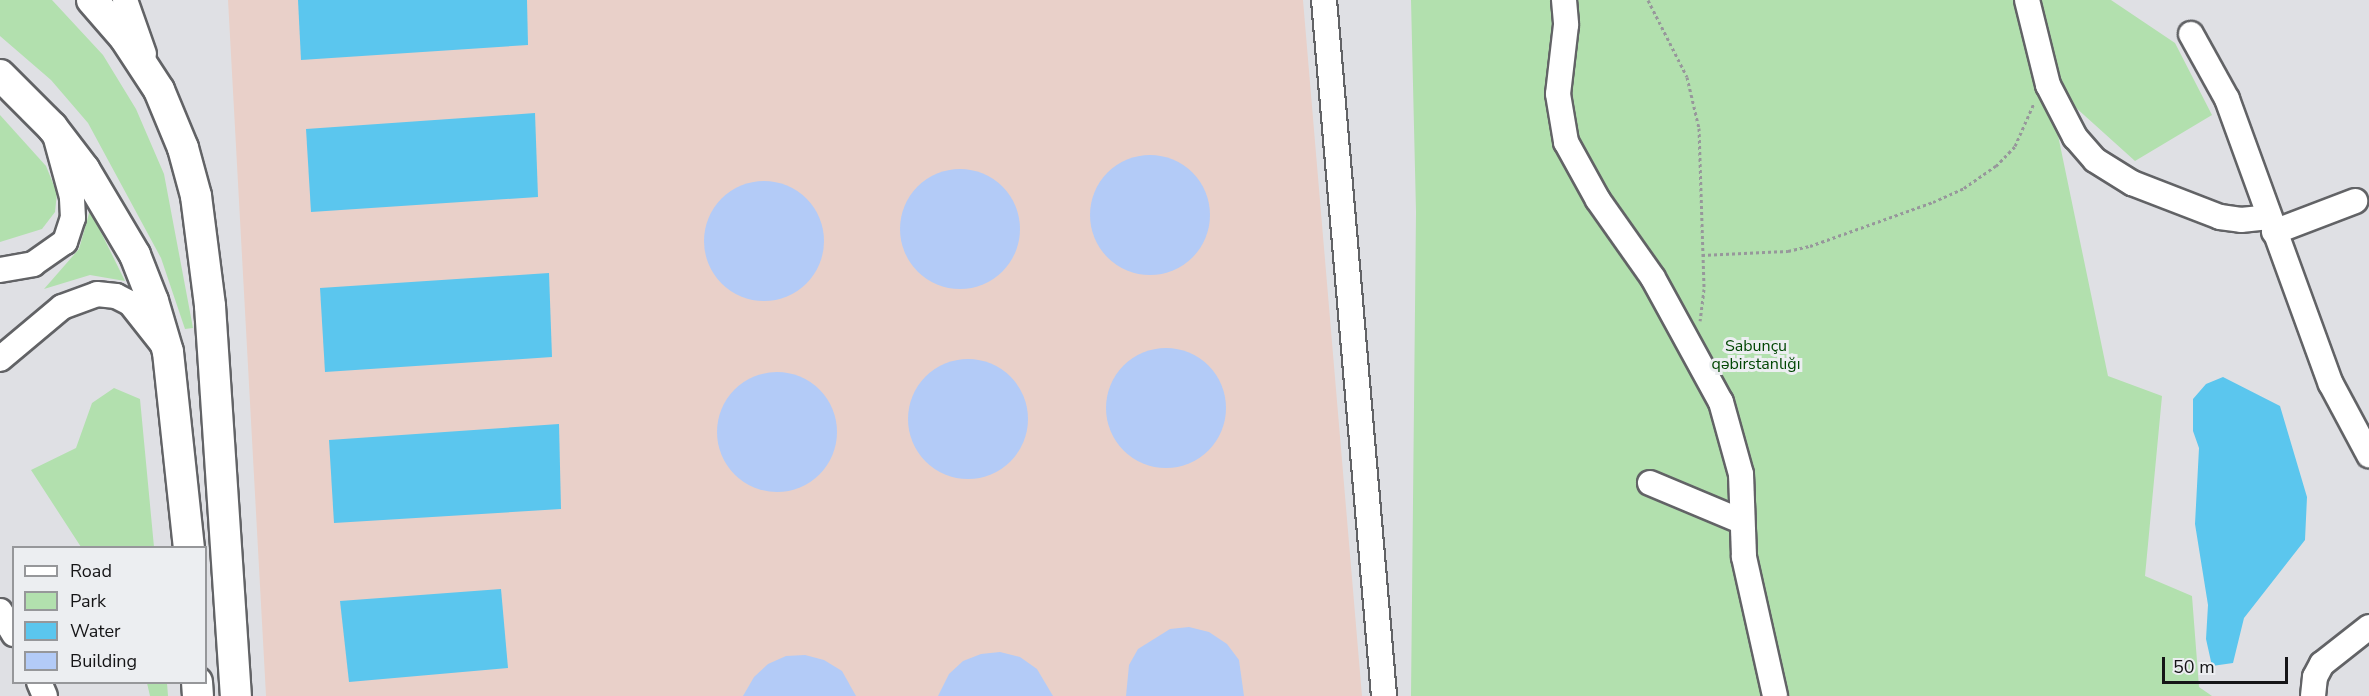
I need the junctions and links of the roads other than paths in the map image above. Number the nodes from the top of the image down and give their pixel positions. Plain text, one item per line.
1 (92, 0) edge
2 (125, 0) edge
3 (1324, 0) edge
4 (1564, 0) edge
5 (2027, 0) edge
6 (2192, 34) dead end
7 (1, 75) edge
8 (159, 90) junction
9 (52, 127) junction
10 (2355, 201) dead end
11 (2271, 225) junction
12 (0, 270) edge
13 (168, 352) junction
14 (0, 359) edge
15 (2369, 455) edge
16 (1650, 483) dead end
17 (1741, 520) junction
18 (189, 546) edge
19 (0, 611) edge
20 (2369, 627) edge
21 (12, 631) edge
22 (236, 696) edge
23 (1384, 696) edge
24 (1775, 696) edge
25 (2313, 696) edge

1 - 8 main road
2 - 8 street
3 - 23 street
4 - 17 street
5 - 11 street
6 - 11 street
7 - 9 main road
8 - 22 main road
9 - 12 street
9 - 13 main road
10 - 11 street
11 - 15 street
13 - 14 street
13 - 18 main road
16 - 17 street
17 - 24 street
19 - 21 street
20 - 25 street

